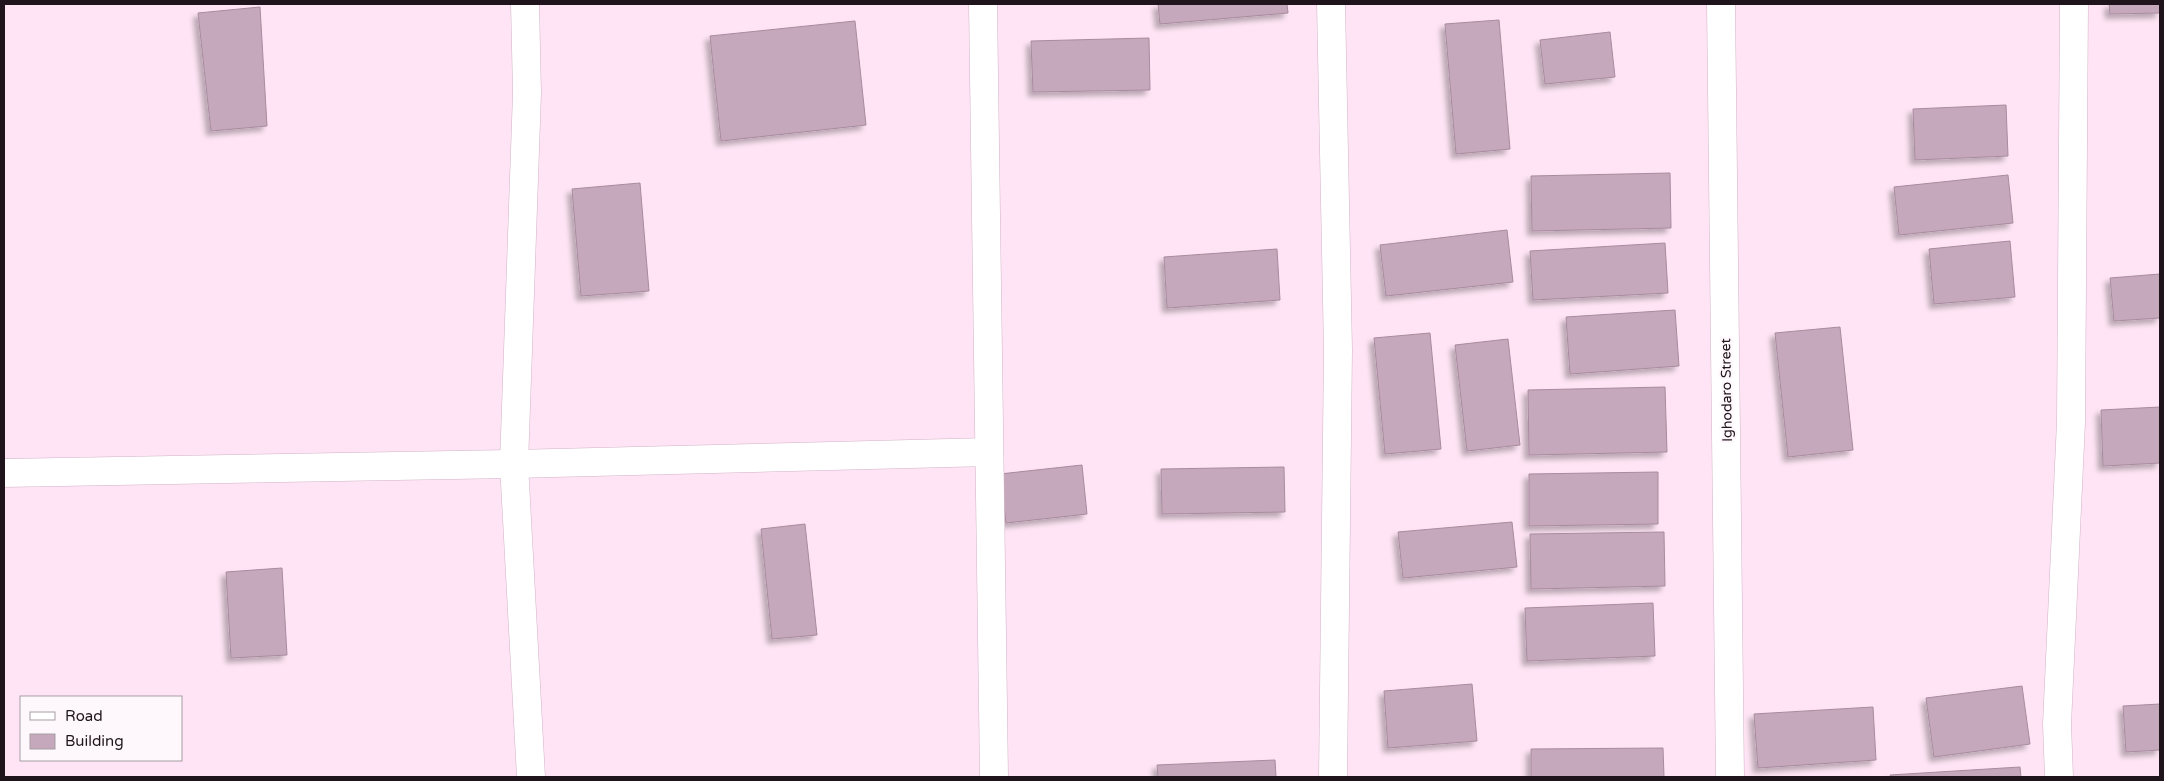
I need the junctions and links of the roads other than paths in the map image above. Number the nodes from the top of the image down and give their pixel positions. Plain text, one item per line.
1 (525, 4) edge
2 (982, 4) edge
3 (1331, 4) edge
4 (1721, 4) edge
5 (2074, 4) edge
6 (989, 452) junction
7 (514, 464) junction
8 (4, 473) edge
9 (531, 777) edge
10 (994, 777) edge
11 (1333, 777) edge
12 (1730, 777) edge
13 (2058, 777) edge

1 - 7 street
2 - 6 street
3 - 11 street
4 - 12 street, Ighodaro Street
5 - 13 street
6 - 7 street
6 - 10 street
7 - 8 street
7 - 9 street

